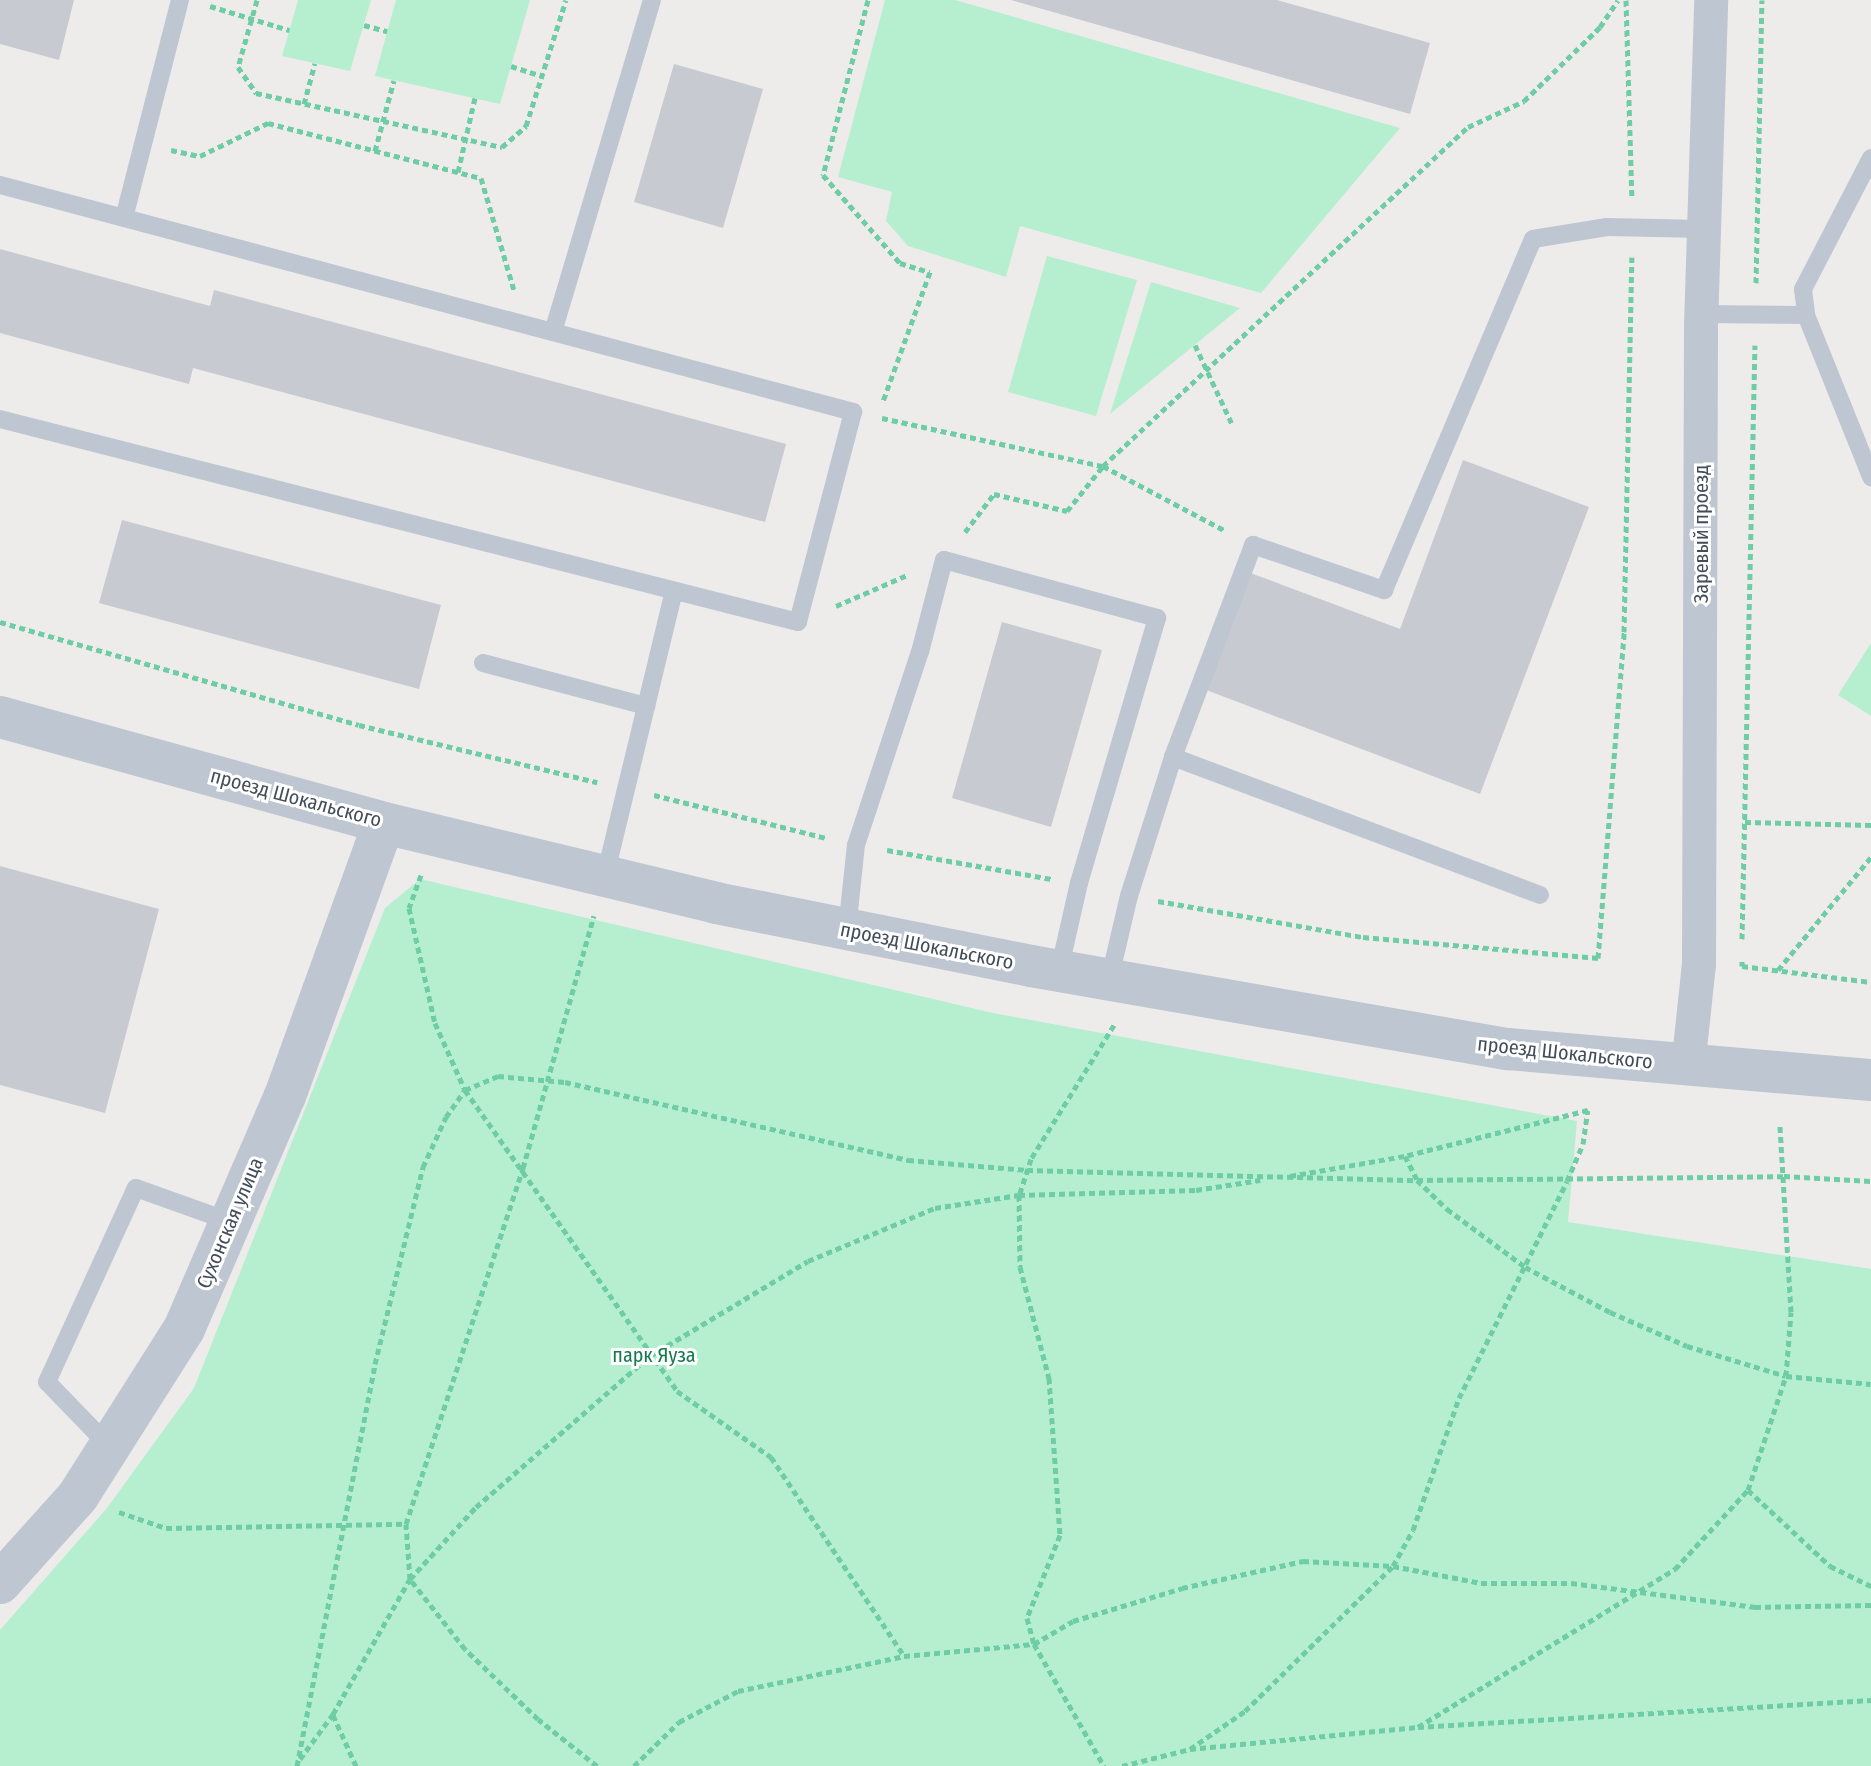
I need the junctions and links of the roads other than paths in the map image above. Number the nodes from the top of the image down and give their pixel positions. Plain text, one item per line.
1 (180, 0) edge
2 (652, 0) edge
3 (1711, 0) edge
4 (1871, 158) edge
5 (0, 185) edge
6 (124, 218) junction
7 (1704, 229) junction
8 (1702, 314) junction
9 (1806, 315) junction
10 (553, 332) junction
11 (0, 419) edge
12 (1871, 477) edge
13 (674, 591) junction
14 (483, 663) dead end
15 (646, 706) junction
16 (0, 717) edge
17 (1173, 757) junction
18 (384, 823) junction
19 (600, 894) junction
20 (1540, 895) dead end
21 (847, 930) junction
22 (1059, 971) junction
23 (1109, 981) junction
24 (1688, 1067) junction
25 (1871, 1080) edge
26 (231, 1222) junction
27 (109, 1446) junction
28 (0, 1582) edge

1 - 6 lane
2 - 10 lane
3 - 7 street, Заревый проезд
4 - 9 lane
5 - 6 lane
6 - 10 lane
7 - 8 street, Заревый проезд
7 - 17 lane
8 - 9 lane
8 - 24 street, Заревый проезд
9 - 12 lane
10 - 13 lane
11 - 13 lane
13 - 15 lane
14 - 15 lane
15 - 19 lane
16 - 18 street, проезд Шокальского
17 - 20 lane
17 - 23 lane
18 - 19 street, проезд Шокальского
18 - 26 street, Сухонская улица
19 - 21 street, проезд Шокальского
21 - 22 street, проезд Шокальского
21 - 22 lane
22 - 23 street, проезд Шокальского
23 - 24 street, проезд Шокальского
24 - 25 street, проезд Шокальского
26 - 27 street, Сухонская улица
26 - 27 lane
27 - 28 street, Сухонская улица

